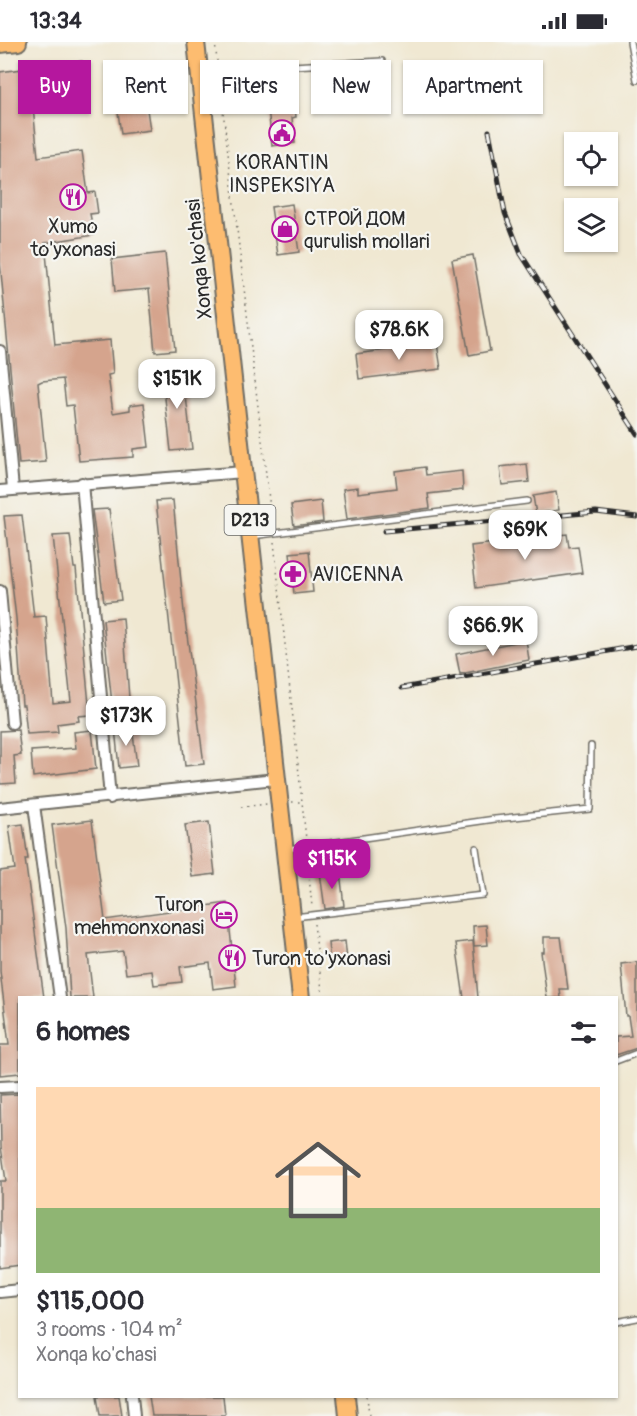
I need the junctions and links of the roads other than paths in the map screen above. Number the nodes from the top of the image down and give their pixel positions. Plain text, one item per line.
1 (18, 42) edge
2 (196, 42) edge
3 (630, 42) edge
4 (0, 44) edge
5 (200, 74) edge
6 (637, 80) edge
7 (204, 114) edge
8 (0, 351) edge
9 (244, 472) junction
10 (82, 483) junction
11 (13, 489) junction
12 (0, 491) edge
13 (527, 501) dead end
14 (252, 536) junction
15 (0, 591) edge
16 (12, 723) dead end
17 (591, 746) dead end
18 (275, 778) junction
19 (110, 798) junction
20 (34, 805) junction
21 (0, 808) edge
22 (476, 848) dead end
23 (284, 849) junction
24 (292, 918) junction
25 (60, 996) edge
26 (301, 996) edge
27 (637, 1053) edge
28 (618, 1060) edge
29 (18, 1086) edge
30 (0, 1087) edge
31 (18, 1290) edge
32 (0, 1292) edge
33 (637, 1318) edge
34 (618, 1322) edge
35 (132, 1398) edge
36 (346, 1398) edge
37 (134, 1416) edge
38 (348, 1416) edge

1 - 4 main road
2 - 5 main road, Xonqa ko'chasi / D213
3 - 6 lane
7 - 9 main road, Xonqa ko'chasi / D213
8 - 11 street
9 - 10 street
9 - 14 main road, Xonqa ko'chasi / D213
10 - 11 street
10 - 19 street
11 - 12 street
13 - 14 lane
14 - 18 main road, Xonqa ko'chasi / D213
15 - 16 street
17 - 23 lane
18 - 19 street
18 - 23 main road, Xonqa ko'chasi / D213
19 - 20 street
20 - 21 street
20 - 25 street
22 - 24 lane
23 - 24 main road, Xonqa ko'chasi / D213
24 - 26 main road, Xonqa ko'chasi / D213
27 - 28 lane
29 - 30 street
31 - 32 street
33 - 34 lane
35 - 37 street
36 - 38 main road

